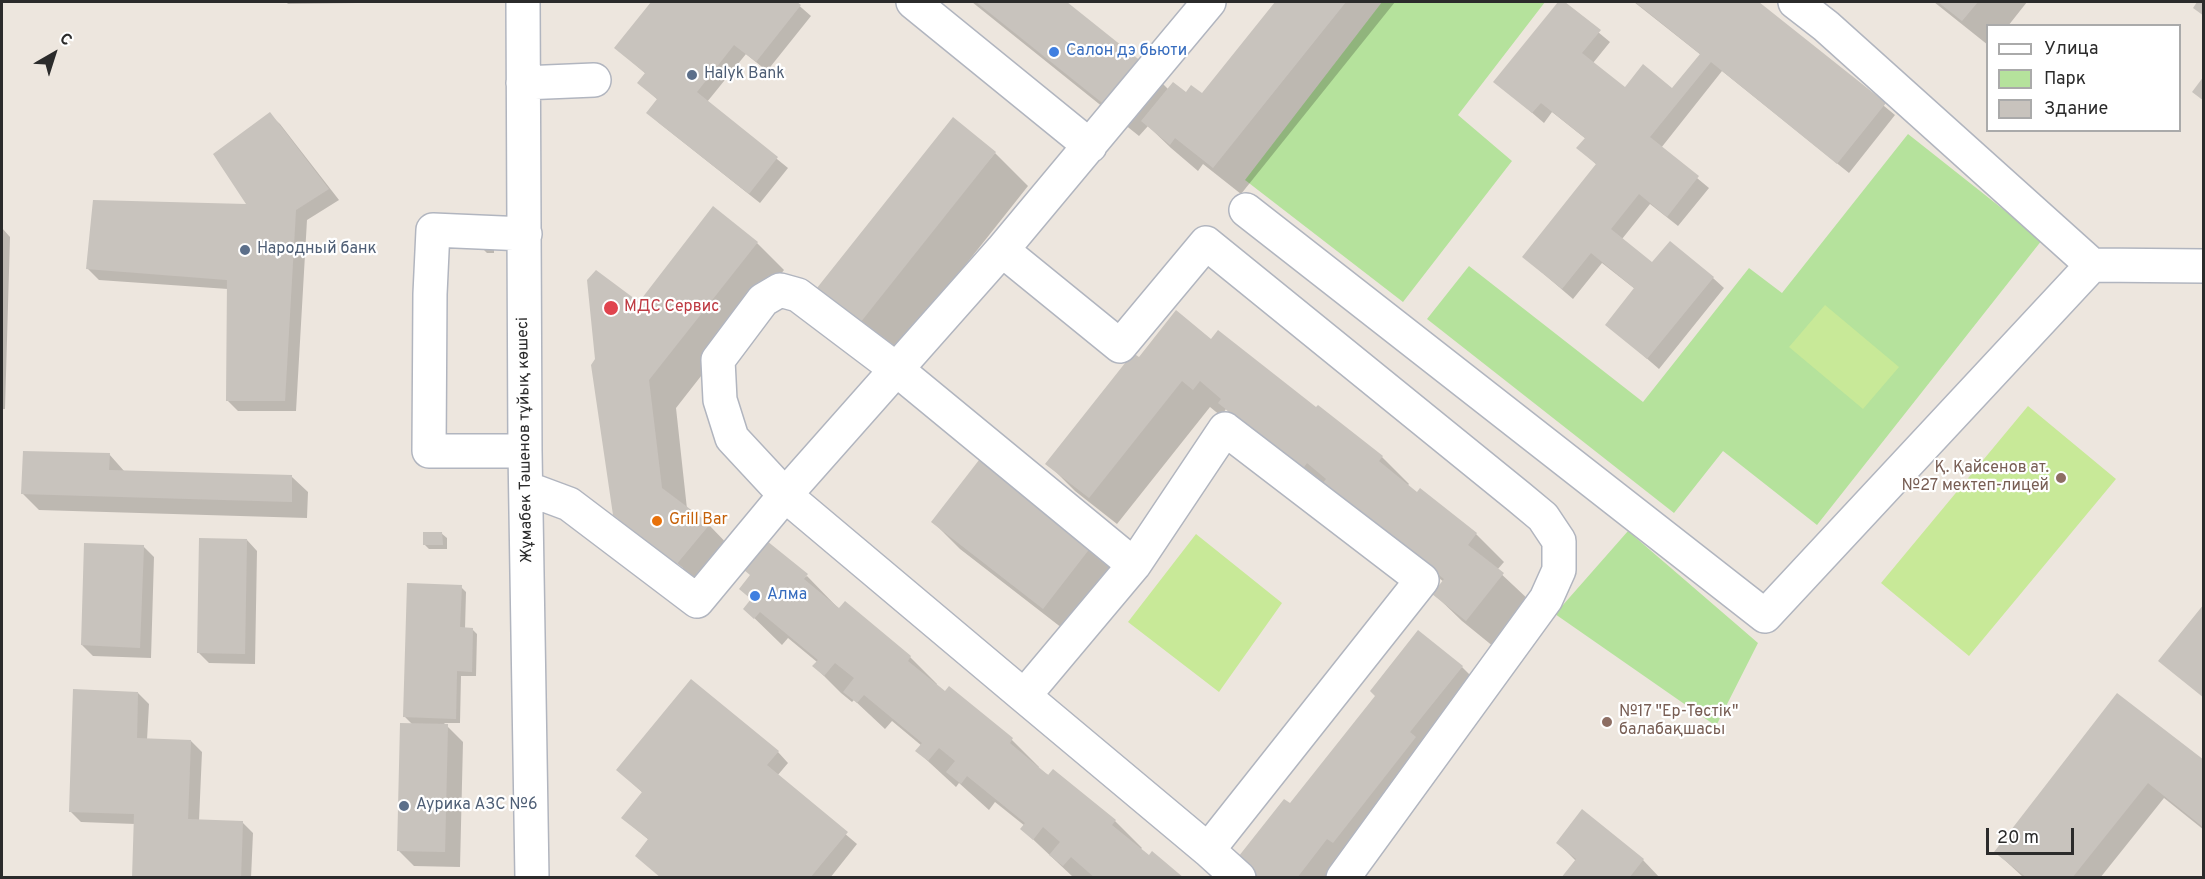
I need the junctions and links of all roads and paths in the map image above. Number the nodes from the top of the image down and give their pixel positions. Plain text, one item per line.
1 (523, 2) edge
2 (913, 2) edge
3 (1795, 2) edge
4 (1194, 7) edge
5 (594, 80) dead end
6 (523, 83) junction
7 (1090, 146) junction
8 (1246, 210) dead end
9 (525, 234) junction
10 (1002, 250) junction
11 (2091, 265) junction
12 (2204, 266) edge
13 (896, 369) junction
14 (525, 451) junction
15 (526, 488) junction
16 (785, 495) junction
17 (1134, 565) junction
18 (1024, 696) junction
19 (1208, 850) junction
20 (532, 878) edge
21 (1239, 878) edge
22 (1343, 878) edge

1 - 6 street, Жұмабек Тәшенов тұйық көшесі
2 - 7 street
3 - 11 street
4 - 7 street
5 - 6 street
6 - 9 street, Жұмабек Тәшенов тұйық көшесі
7 - 10 street
8 - 11 street
9 - 14 street, Жұмабек Тәшенов тұйық көшесі
9 - 14 street
10 - 13 street
10 - 22 street
11 - 12 street
13 - 16 street
13 - 16 street
13 - 17 street
14 - 15 street, Жұмабек Тәшенов тұйық көшесі
15 - 16 street
15 - 20 street, Жұмабек Тәшенов тұйық көшесі
16 - 18 street
17 - 18 street
17 - 19 street
18 - 19 street
19 - 21 street

